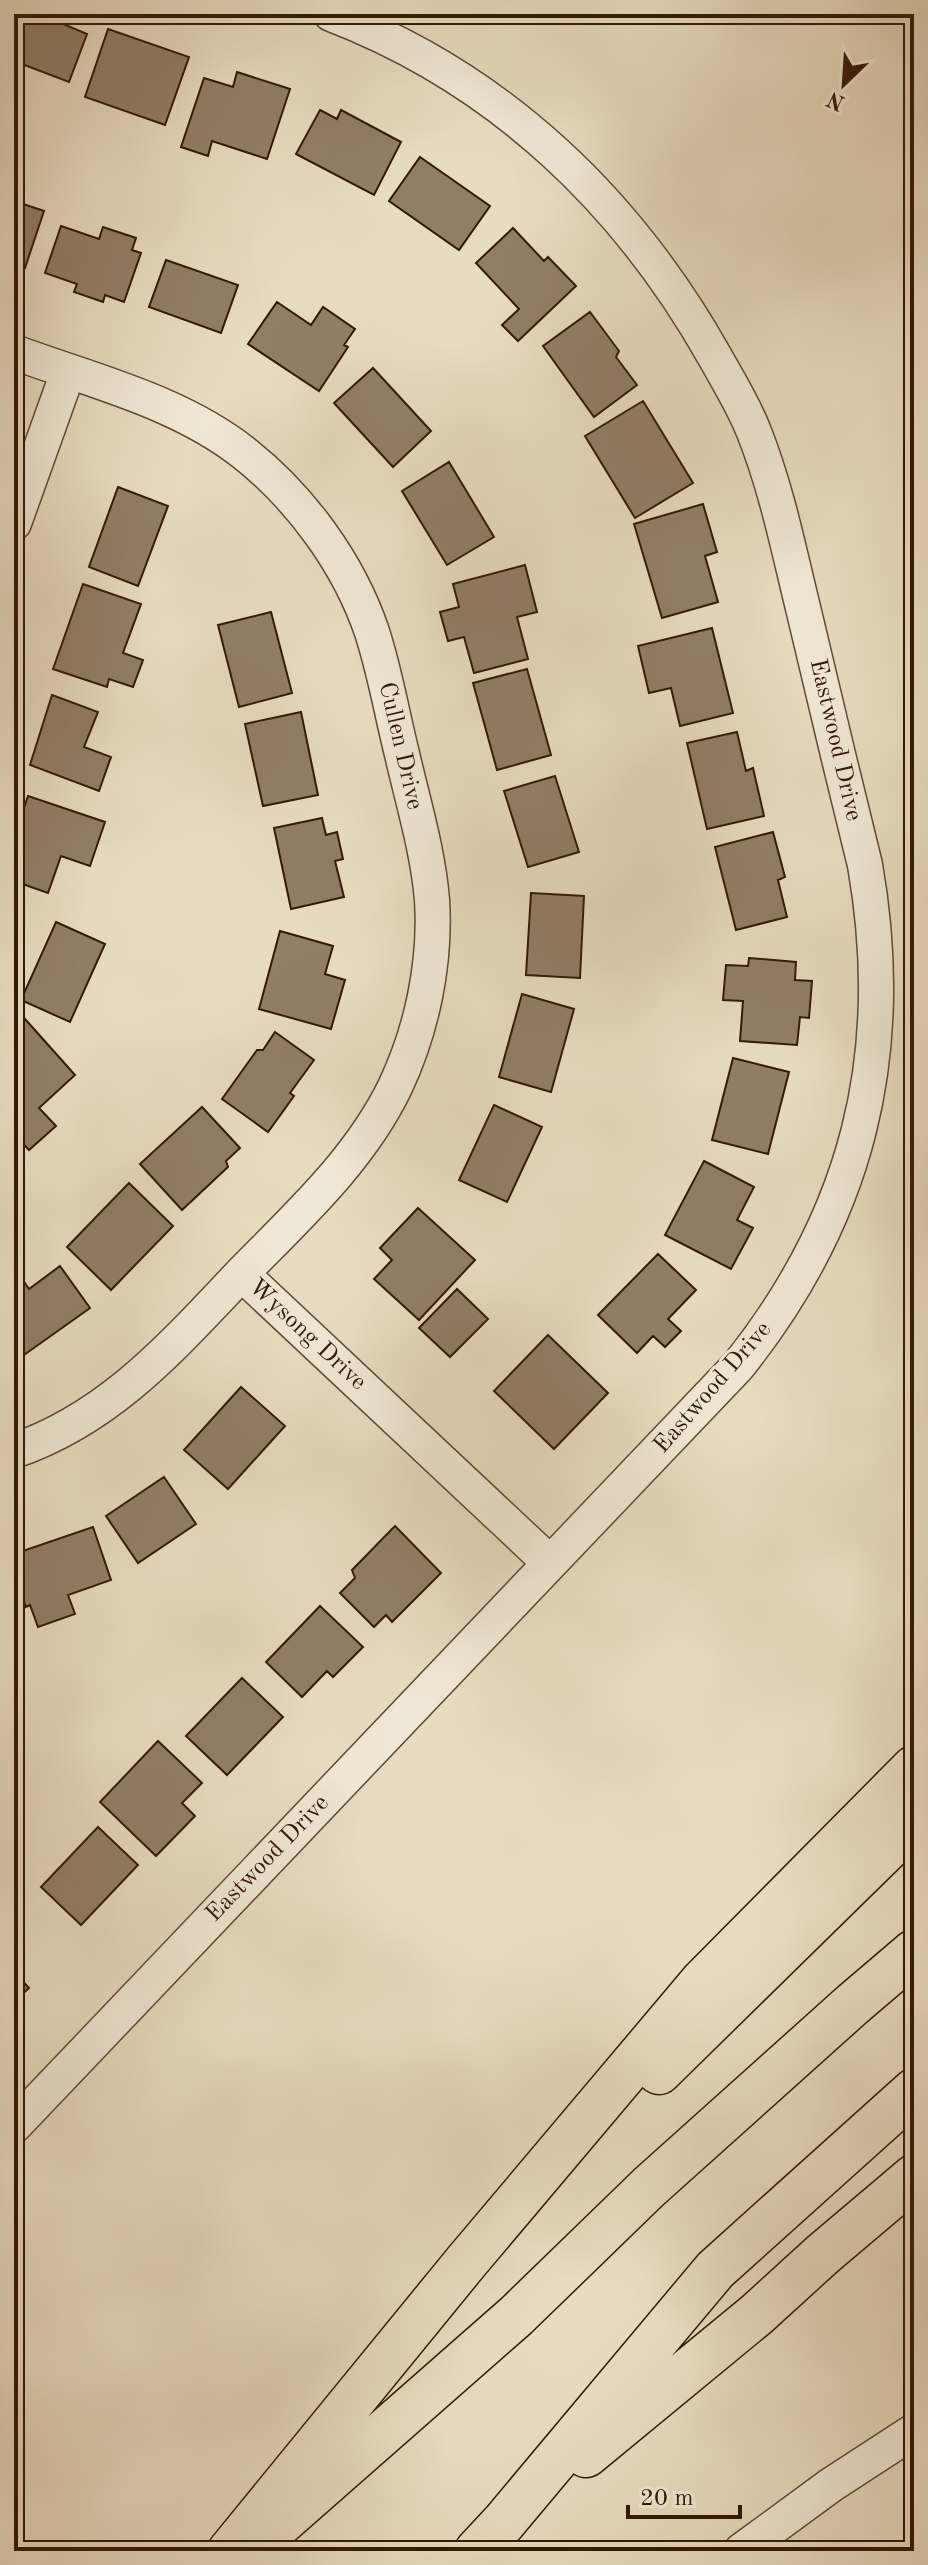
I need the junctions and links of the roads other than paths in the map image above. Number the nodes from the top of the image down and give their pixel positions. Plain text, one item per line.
1 (331, 14) edge
2 (14, 352) edge
3 (68, 372) junction
4 (14, 523) edge
5 (242, 1274) junction
6 (14, 1451) edge
7 (550, 1563) junction
8 (914, 1768) edge
9 (914, 1822) edge
10 (914, 1952) edge
11 (914, 2091) edge
12 (14, 2126) edge
13 (914, 2177) edge
14 (466, 2262) junction
15 (914, 2431) edge
16 (490, 2537) edge
17 (230, 2551) edge
18 (249, 2551) edge
19 (741, 2551) edge

1 - 7 street, Eastwood Drive
2 - 3 street, Cullen Drive
3 - 4 street
3 - 5 street, Cullen Drive
5 - 6 street, Wysong Drive
5 - 7 street, Wysong Drive
7 - 12 street, Eastwood Drive
8 - 14 highway
9 - 14 highway
10 - 18 highway
11 - 16 highway
13 - 16 highway
14 - 17 highway
15 - 19 street

